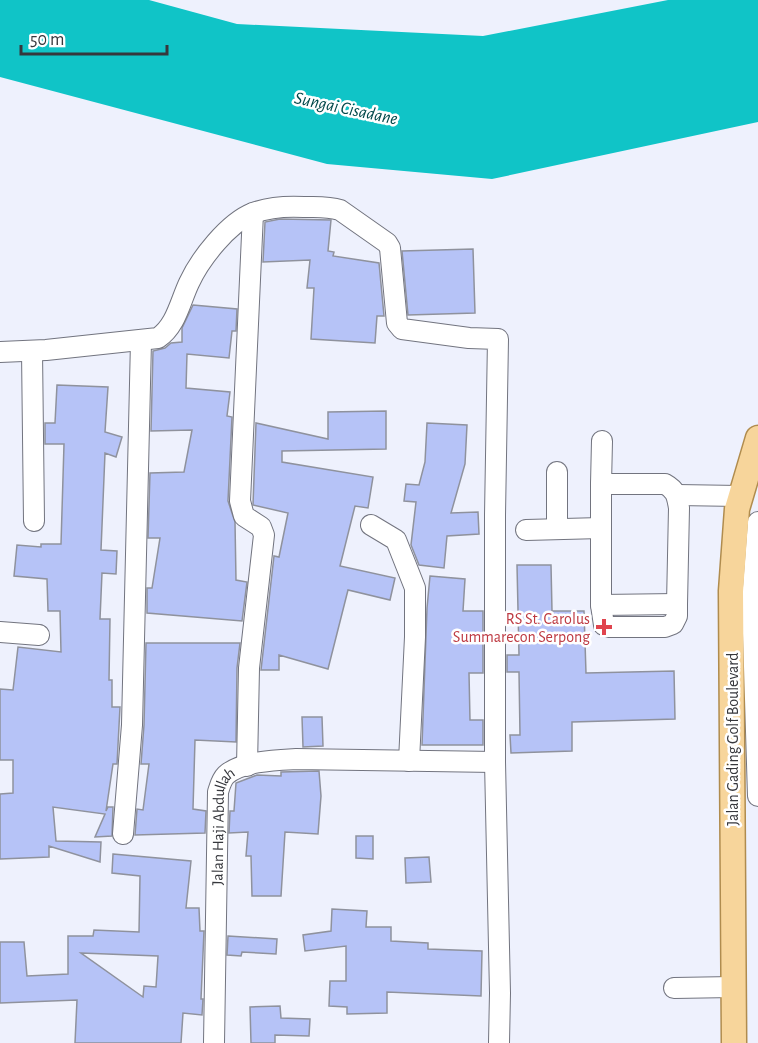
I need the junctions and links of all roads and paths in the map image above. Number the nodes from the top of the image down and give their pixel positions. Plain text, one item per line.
1 (253, 213) junction
2 (141, 341) junction
3 (32, 351) junction
4 (0, 352) edge
5 (758, 438) edge
6 (602, 441) dead end
7 (557, 472) dead end
8 (601, 484) junction
9 (677, 495) junction
10 (740, 496) junction
11 (34, 521) dead end
12 (758, 522) edge
13 (371, 525) dead end
14 (601, 528) junction
15 (556, 529) junction
16 (526, 530) dead end
17 (0, 633) edge
18 (39, 634) dead end
19 (409, 761) junction
20 (495, 762) junction
21 (247, 766) junction
22 (758, 795) edge
23 (123, 834) dead end
24 (733, 981) junction
25 (674, 982) dead end
26 (214, 1043) edge
27 (499, 1043) edge
28 (734, 1043) edge

1 - 2 street
1 - 20 street
1 - 21 street
2 - 3 street
2 - 23 street
3 - 4 street
3 - 11 street
5 - 10 main road, Jalan Gading Golf Boulevard
6 - 8 street
7 - 15 street
8 - 9 street
8 - 14 street
9 - 10 street
9 - 14 street
10 - 24 main road, Jalan Gading Golf Boulevard
12 - 22 street, Jalan Gading Golf Boulevard
13 - 19 street
14 - 15 street
15 - 16 street
17 - 18 street
19 - 20 street, Jalan Haji Abdullah
19 - 21 street, Jalan Haji Abdullah
20 - 27 street
21 - 26 street, Jalan Haji Abdullah
24 - 25 street
24 - 28 main road, Jalan Gading Golf Boulevard

